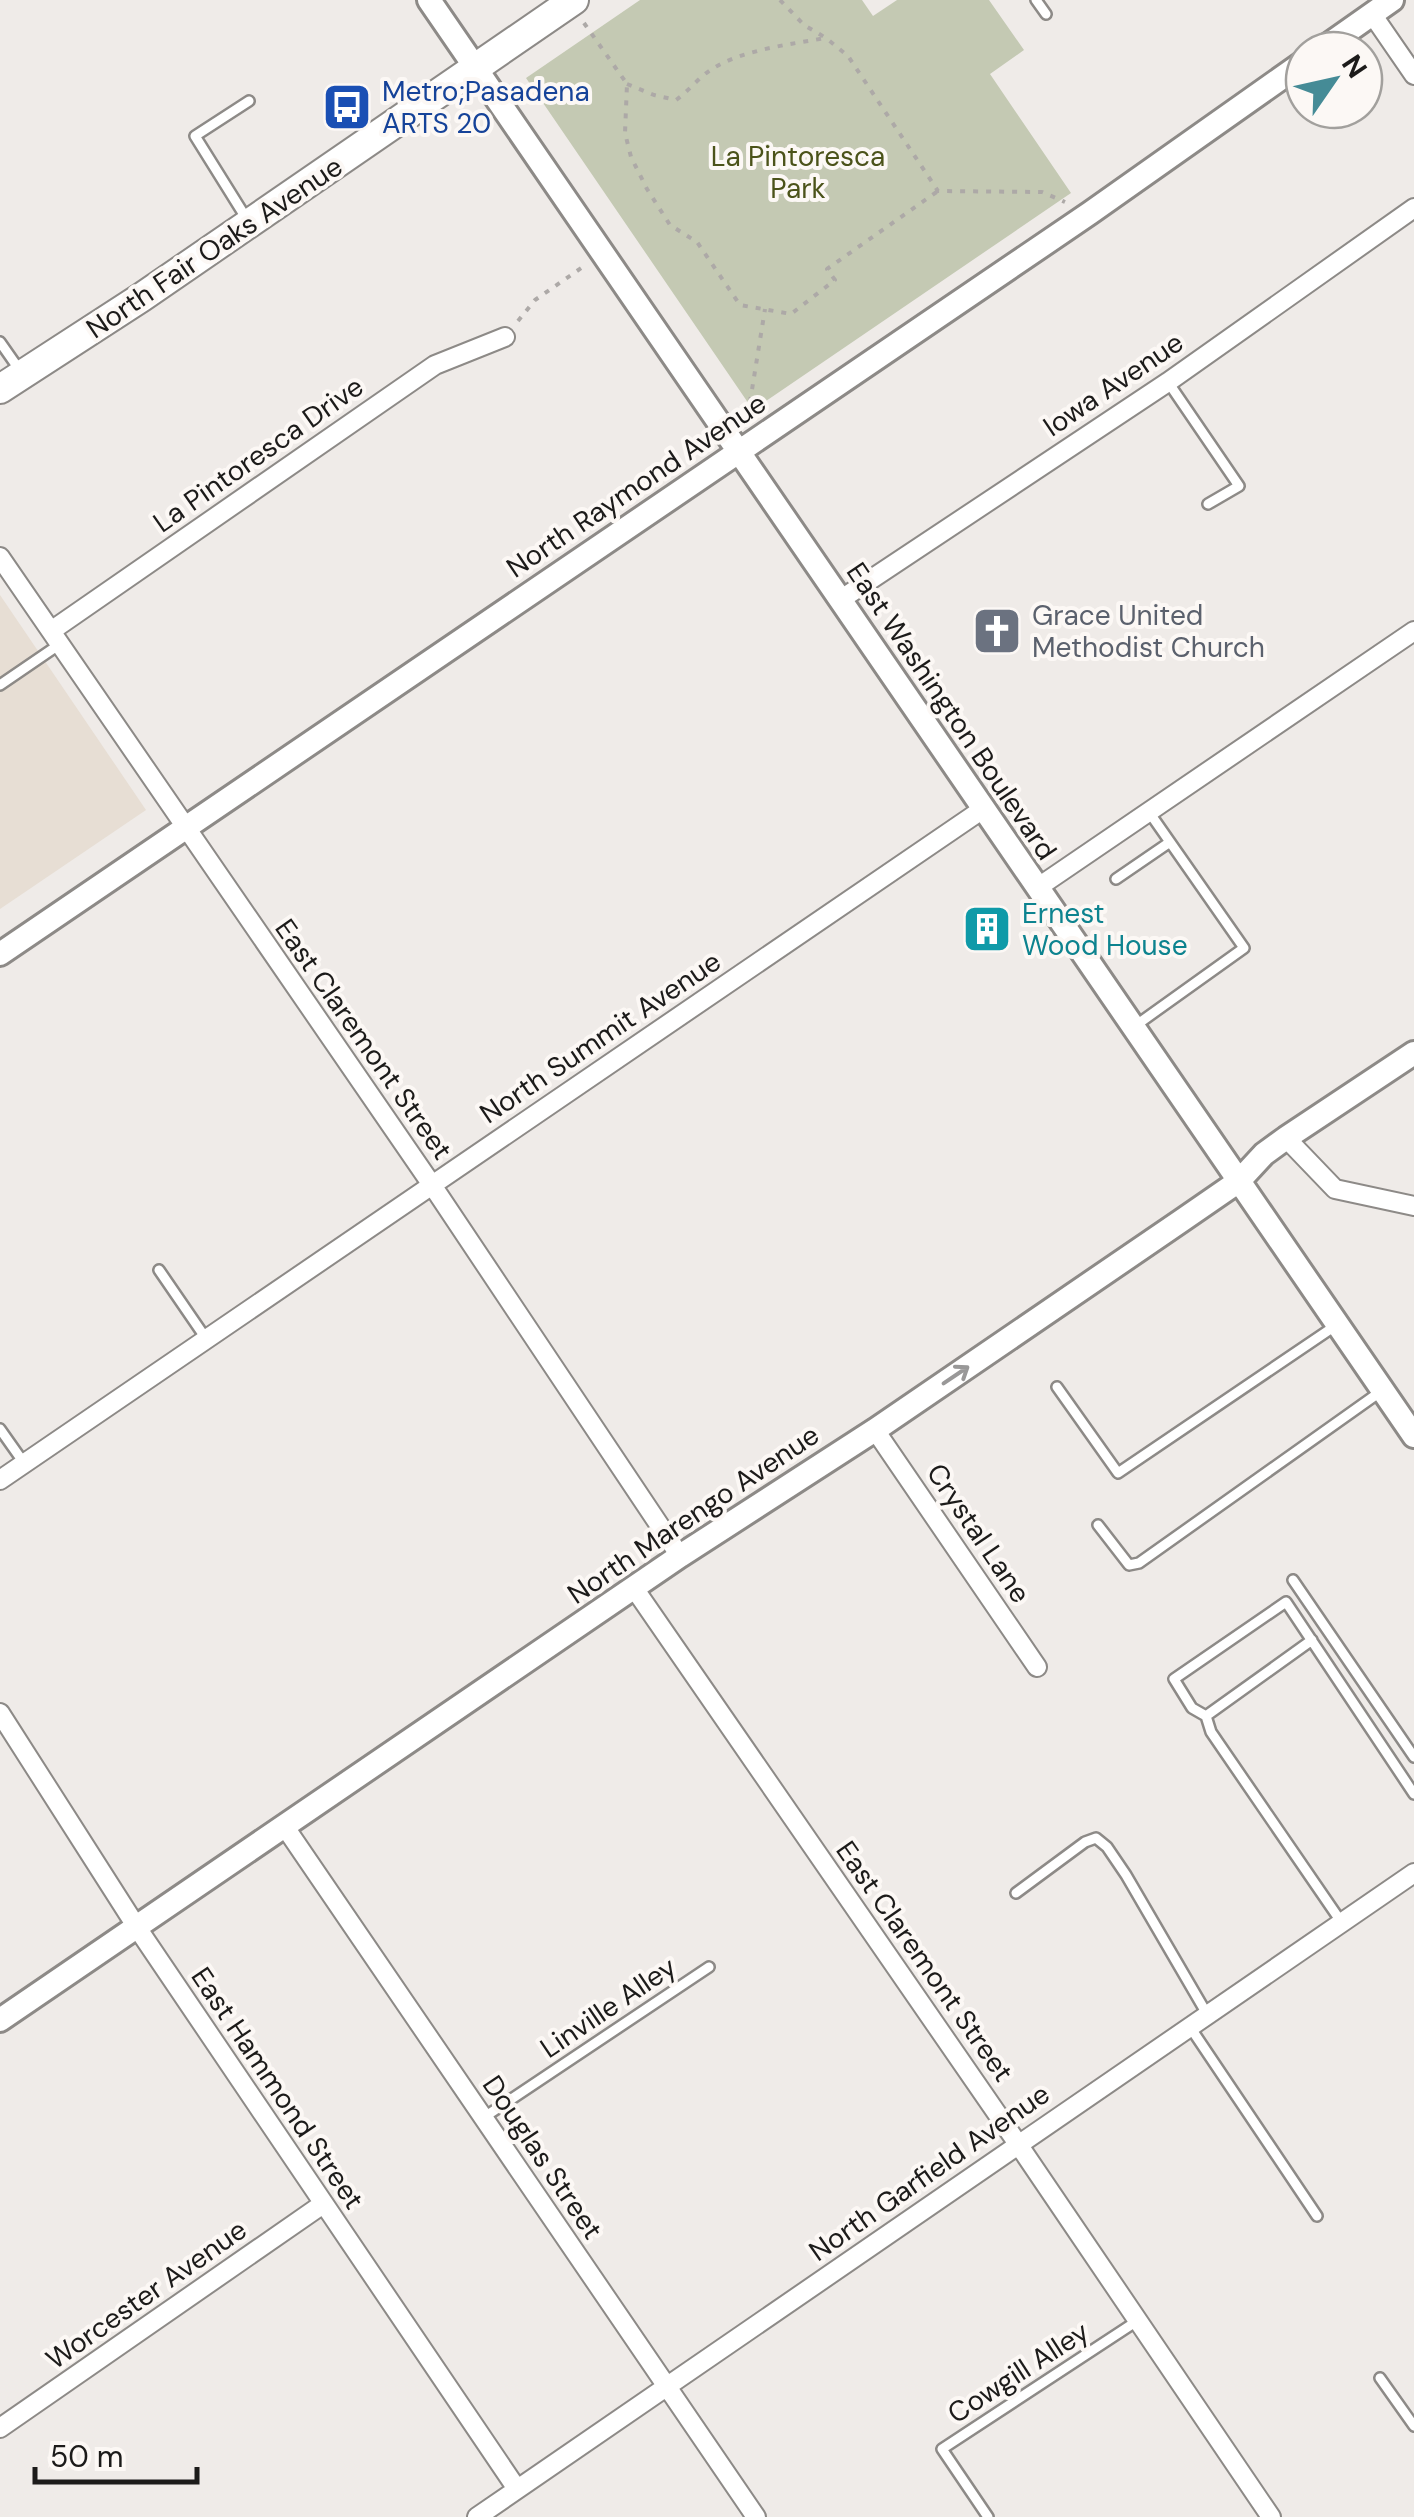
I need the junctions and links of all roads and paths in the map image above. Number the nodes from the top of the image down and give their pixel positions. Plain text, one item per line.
1 (780, 0) edge
2 (1036, 0) edge
3 (1392, 0) edge
4 (431, 1) edge
5 (572, 2) edge
6 (1046, 14) dead end
7 (1372, 14) junction
8 (1349, 30) edge
9 (826, 38) junction
10 (476, 70) junction
11 (1414, 75) edge
12 (1284, 76) edge
13 (627, 84) junction
14 (249, 101) dead end
15 (938, 191) junction
16 (1414, 208) edge
17 (1090, 214) junction
18 (250, 224) junction
19 (602, 254) junction
20 (765, 310) junction
21 (505, 336) joint
22 (0, 342) edge
23 (11, 381) edge
24 (1168, 382) junction
25 (750, 402) dead end
26 (740, 451) junction
27 (1208, 504) dead end
28 (0, 557) edge
29 (840, 600) junction
30 (1414, 631) edge
31 (55, 638) junction
32 (0, 685) edge
33 (982, 808) junction
34 (1150, 812) junction
35 (184, 828) junction
36 (1170, 842) junction
37 (1116, 878) dead end
38 (1036, 888) junction
39 (0, 954) edge
40 (1133, 1027) junction
41 (1414, 1053) edge
42 (1286, 1138) junction
43 (1239, 1181) junction
44 (432, 1185) junction
45 (1414, 1206) edge
46 (159, 1270) dead end
47 (1338, 1324) junction
48 (207, 1340) junction
49 (1058, 1387) dead end
50 (1383, 1390) junction
51 (0, 1429) edge
52 (875, 1430) junction
53 (1414, 1436) edge
54 (24, 1463) junction
55 (0, 1480) edge
56 (1098, 1524) dead end
57 (680, 1556) junction
58 (1293, 1580) dead end
59 (634, 1588) junction
60 (1312, 1640) junction
61 (1037, 1667) dead end
62 (0, 1713) edge
63 (1206, 1716) junction
64 (1414, 1757) edge
65 (1414, 1794) edge
66 (284, 1827) junction
67 (1414, 1873) edge
68 (1016, 1893) dead end
69 (1342, 1923) junction
70 (136, 1926) junction
71 (709, 1966) dead end
72 (1207, 2014) junction
73 (0, 2020) edge
74 (1190, 2027) junction
75 (483, 2118) junction
76 (1018, 2144) junction
77 (323, 2204) junction
78 (1317, 2216) dead end
79 (1137, 2322) junction
80 (1380, 2378) dead end
81 (666, 2386) junction
82 (1414, 2426) edge
83 (0, 2428) edge
84 (517, 2489) junction
85 (477, 2517) edge
86 (756, 2517) edge
87 (988, 2517) edge
88 (1270, 2517) edge

1 - 9 path
2 - 6 lane
3 - 7 street
4 - 10 street, East Washington Boulevard
5 - 10 main road, North Fair Oaks Avenue
5 - 13 path
7 - 8 street
7 - 11 street
9 - 13 path
9 - 15 path
10 - 18 main road, North Fair Oaks Avenue
10 - 19 street, East Washington Boulevard
12 - 17 street, North Raymond Avenue
13 - 20 path
14 - 18 lane
15 - 17 path
15 - 20 path
16 - 24 street, Iowa Avenue
17 - 26 street, North Raymond Avenue
18 - 23 main road, North Fair Oaks Avenue
19 - 21 path
19 - 26 street, East Washington Boulevard
20 - 25 path
21 - 31 street, La Pintoresca Drive
22 - 23 lane
24 - 27 lane
24 - 29 street, Iowa Avenue
26 - 29 street, East Washington Boulevard
26 - 35 street, North Raymond Avenue
28 - 31 street, East Claremont Street
29 - 33 street, East Washington Boulevard
30 - 34 street
31 - 32 lane
31 - 35 street, East Claremont Street
33 - 38 street, East Washington Boulevard
33 - 44 street, North Summit Avenue
34 - 36 lane
34 - 38 street
35 - 39 street, North Raymond Avenue
35 - 44 street, East Claremont Street
36 - 37 lane
36 - 40 lane
38 - 40 street, East Washington Boulevard
40 - 43 street, East Washington Boulevard
41 - 42 street, North Marengo Avenue
42 - 43 street, North Marengo Avenue
42 - 45 street
43 - 47 street, East Washington Boulevard
52 -> 43 street, North Marengo Avenue
44 - 48 street, North Summit Avenue
44 - 57 street, East Claremont Street
46 - 48 lane
47 - 49 lane
47 - 50 street, East Washington Boulevard
48 - 54 street, North Summit Avenue
50 - 53 street, East Washington Boulevard
50 - 56 lane
51 - 54 lane
52 - 57 street, North Marengo Avenue
52 - 61 street, Crystal Lane
54 - 55 street, North Summit Avenue
57 - 59 street, North Marengo Avenue
58 - 64 lane
59 - 66 street, North Marengo Avenue
59 - 76 street, East Claremont Street
60 - 63 lane
60 - 63 lane
60 - 65 lane
62 - 70 street, East Hammond Street
63 - 69 lane
66 - 70 street, North Marengo Avenue
66 - 75 street, Douglas Street
67 - 69 street, North Garfield Avenue
68 - 72 lane
69 - 72 street, North Garfield Avenue
70 - 73 street, North Marengo Avenue
70 - 77 street, East Hammond Street
71 - 75 lane, Linville Alley
72 - 74 street, North Garfield Avenue
74 - 76 street, North Garfield Avenue
74 - 78 lane
75 - 81 street, Douglas Street
76 - 79 street, East Claremont Street
76 - 81 street, North Garfield Avenue
77 - 83 street, Worcester Avenue
77 - 84 street, East Hammond Street
79 - 87 lane, Cowgill Alley
79 - 88 street, East Claremont Street
80 - 82 lane
81 - 84 street, North Garfield Avenue
81 - 86 street, Douglas Street
84 - 85 street, North Garfield Avenue

